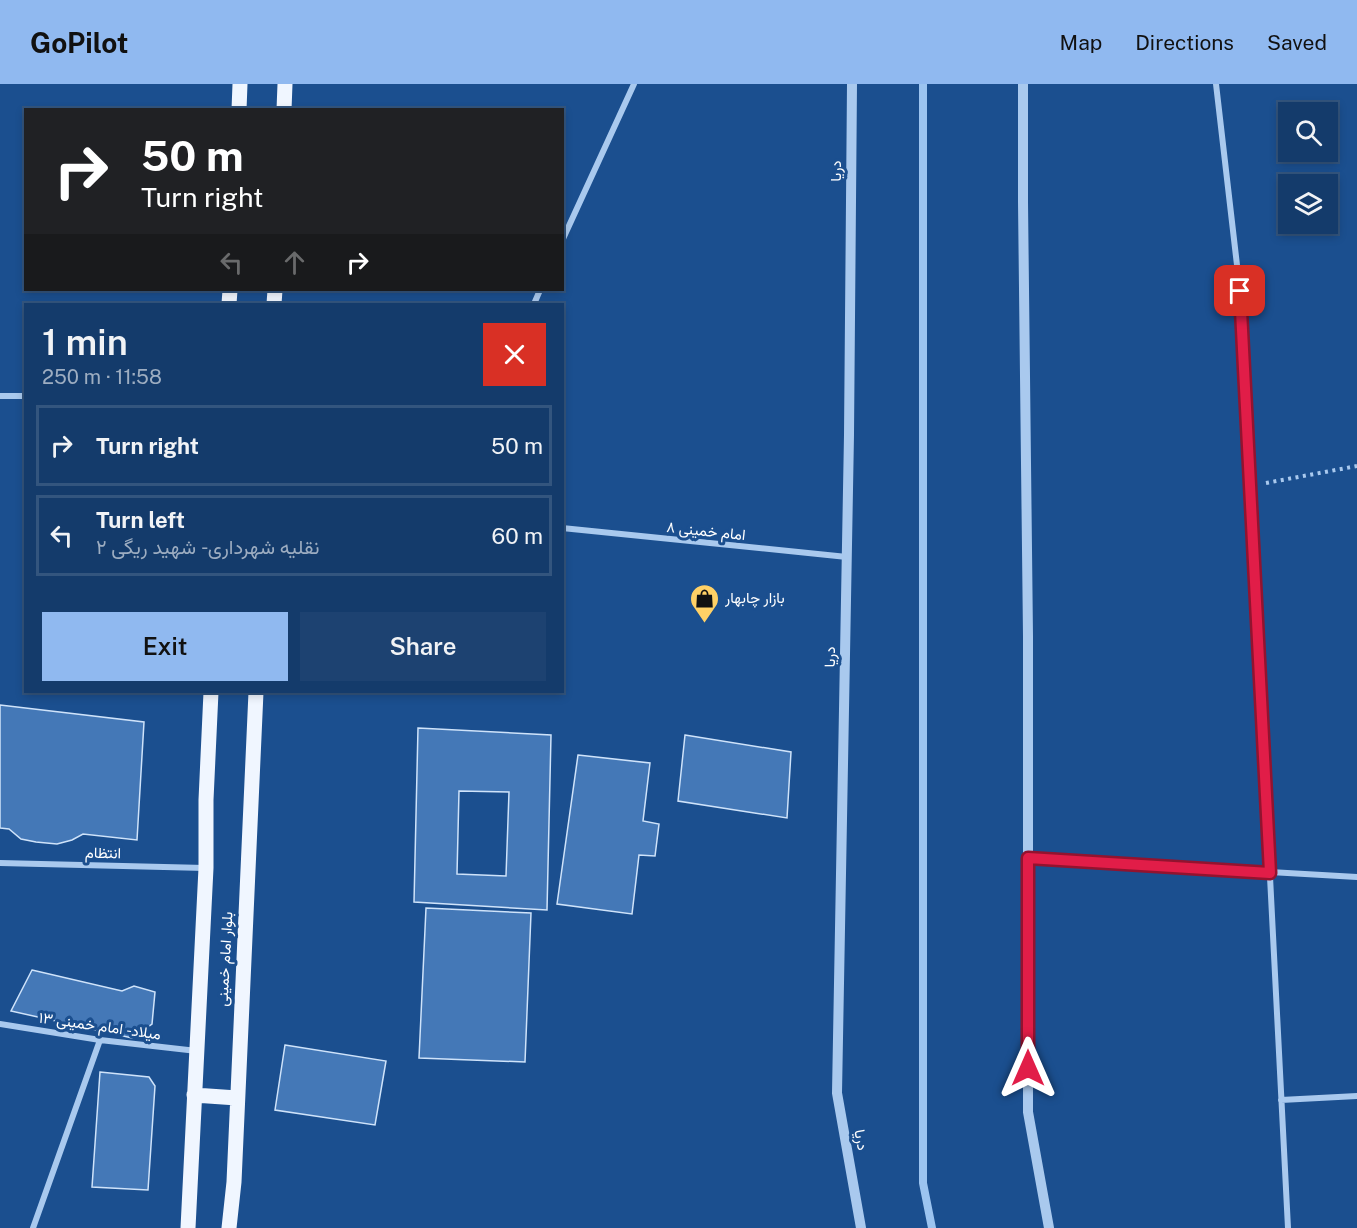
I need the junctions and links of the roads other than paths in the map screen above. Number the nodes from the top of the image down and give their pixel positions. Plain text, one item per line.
1 (240, 84) edge
2 (285, 84) edge
3 (634, 84) edge
4 (852, 84) edge
5 (1023, 84) edge
6 (1216, 84) edge
7 (239, 108) edge
8 (284, 108) edge
9 (564, 237) edge
10 (0, 396) edge
11 (24, 396) edge
12 (564, 528) edge
13 (847, 557) junction
14 (211, 693) edge
15 (256, 693) edge
16 (1028, 858) junction
17 (0, 863) edge
18 (206, 868) junction
19 (1270, 873) junction
20 (1357, 877) edge
21 (0, 1024) edge
22 (100, 1040) junction
23 (198, 1051) junction
24 (194, 1095) junction
25 (1357, 1096) edge
26 (237, 1098) junction
27 (1281, 1100) junction
28 (33, 1228) edge
29 (188, 1228) edge
30 (229, 1228) edge
31 (861, 1228) edge
32 (1049, 1228) edge
33 (1288, 1228) edge

1 - 7 main road
2 - 8 main road
3 - 9 street
4 - 13 street, دریا
5 - 16 street
6 - 19 street
10 - 11 street
12 - 13 street, امام خمینی ۸
13 - 31 street, دریا
14 - 18 main road, بلوار امام خمینی
15 - 26 main road, بلوار امام خمینی
16 - 19 street
16 - 32 street
17 - 18 street, انتظام
18 - 23 main road, بلوار امام خمینی
19 - 20 street
19 - 27 street
21 - 22 street, میلاد - امام خمینی ۱۳
22 - 23 street, میلاد - امام خمینی ۱۳
22 - 28 street
23 - 24 main road, بلوار امام خمینی
24 - 26 main road
24 - 29 main road, بلوار امام خمینی
25 - 27 street
26 - 30 main road, بلوار امام خمینی
27 - 33 street

